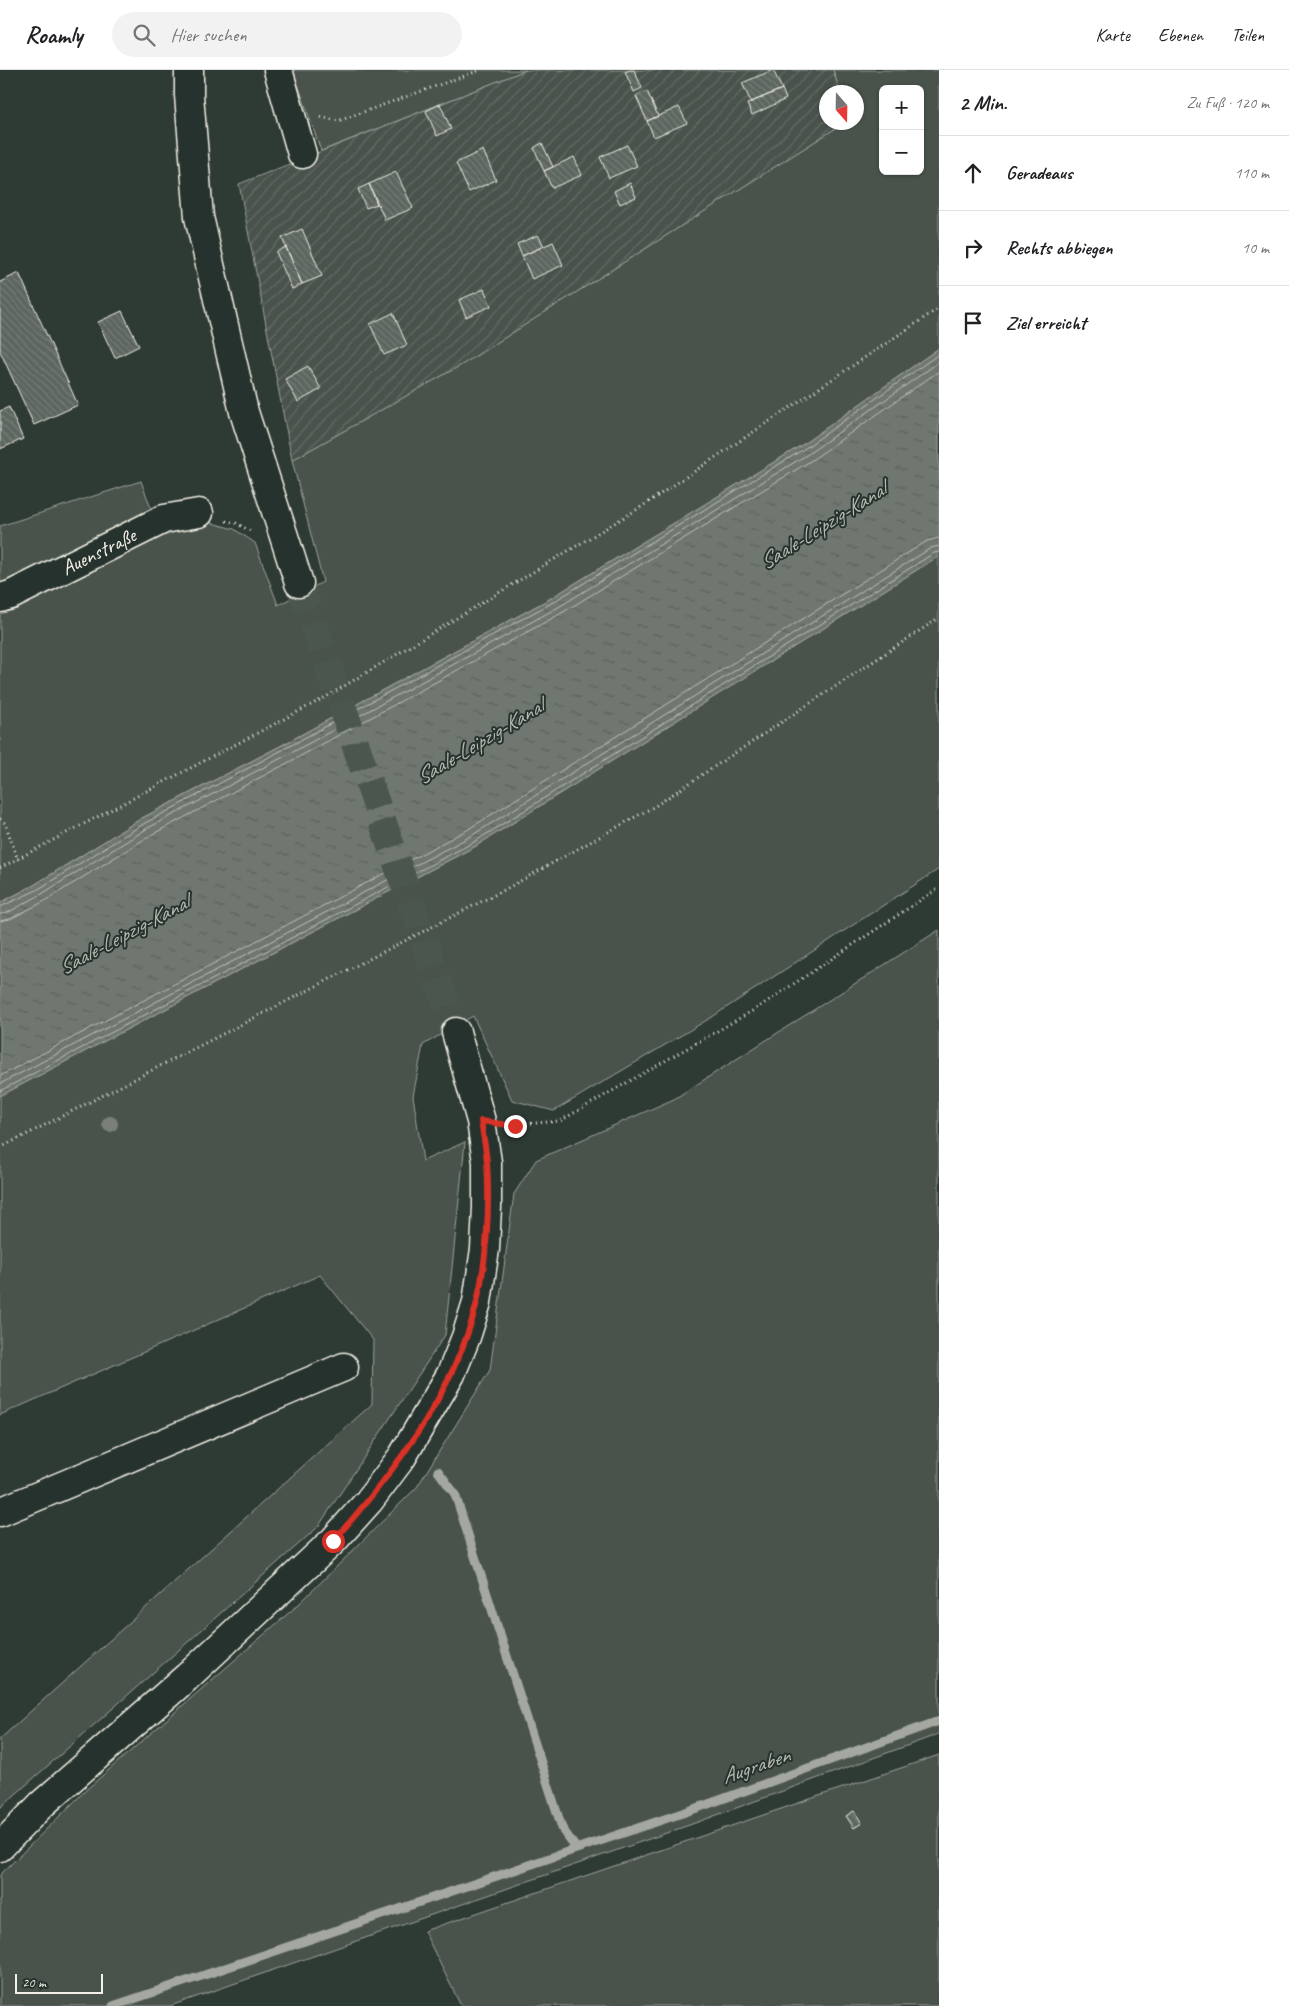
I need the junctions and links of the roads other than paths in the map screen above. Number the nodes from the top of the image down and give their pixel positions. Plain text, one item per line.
1 (189, 70) edge
2 (278, 70) edge
3 (302, 154) dead end
4 (199, 513) road end
5 (299, 582) tunnel mouth
6 (0, 598) edge
7 (456, 1032) tunnel mouth
8 (344, 1366) dead end
9 (0, 1512) edge
10 (0, 1847) edge

1 - 5 street
2 - 3 street
4 - 6 street, Auenstraße
7 - 10 street
8 - 9 street

